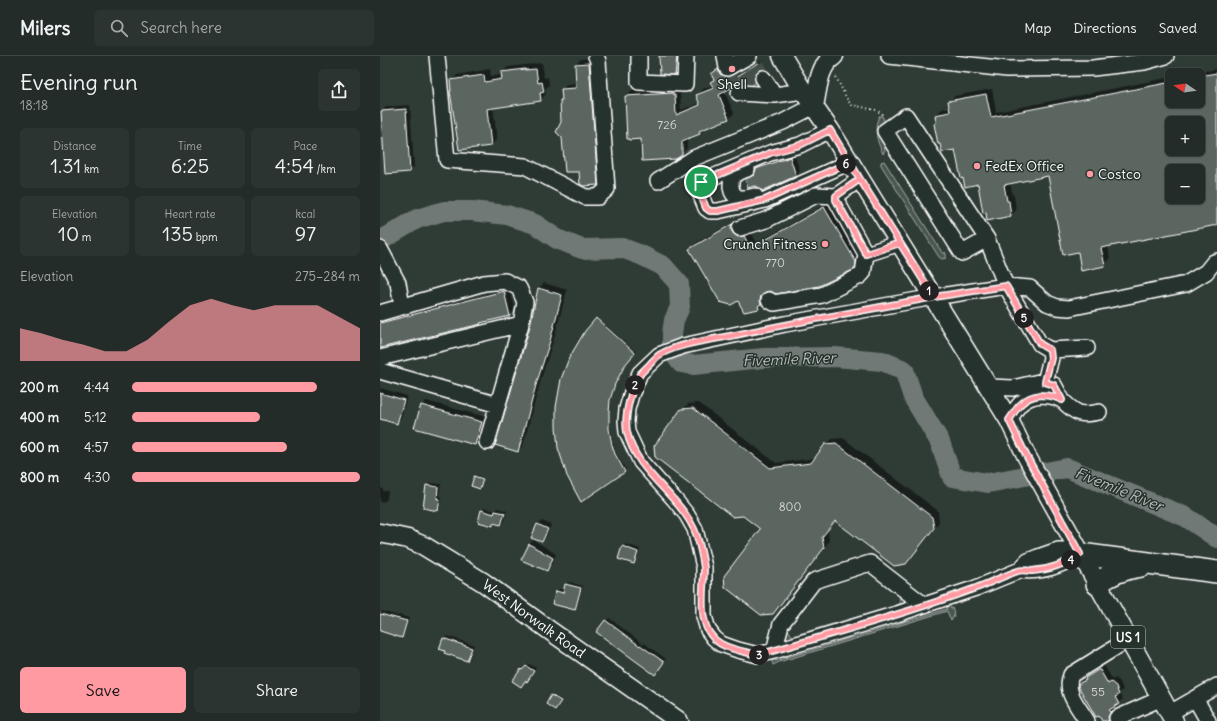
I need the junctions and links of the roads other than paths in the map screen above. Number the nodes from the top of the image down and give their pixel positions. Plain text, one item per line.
1 (437, 56) edge
2 (596, 56) edge
3 (639, 56) edge
4 (686, 56) edge
5 (725, 56) edge
6 (782, 56) edge
7 (834, 56) edge
8 (889, 56) edge
9 (1166, 56) edge
10 (937, 58) edge
11 (1092, 62) edge
12 (1044, 63) edge
13 (752, 71) edge
14 (803, 91) junction
15 (740, 93) dead end
16 (814, 106) junction
17 (830, 130) junction
18 (770, 153) junction
19 (850, 162) junction
20 (860, 179) junction
21 (658, 181) dead end
22 (797, 186) junction
23 (836, 196) junction
24 (740, 228) dead end
25 (987, 239) junction
26 (900, 243) junction
27 (382, 253) edge
28 (866, 254) junction
29 (1217, 261) edge
30 (1006, 286) junction
31 (934, 297) junction
32 (769, 300) dead end
33 (402, 307) junction
34 (380, 313) edge
35 (521, 324) junction
36 (1087, 348) dead end
37 (1050, 350) junction
38 (380, 358) edge
39 (380, 371) edge
40 (1045, 382) junction
41 (989, 387) junction
42 (1062, 400) junction
43 (498, 405) junction
44 (1099, 412) dead end
45 (1009, 420) junction
46 (487, 442) dead end
47 (380, 534) edge
48 (1080, 554) junction
49 (1174, 566) junction
50 (1217, 572) edge
51 (1097, 584) junction
52 (924, 605) junction
53 (1129, 639) junction
54 (774, 651) junction
55 (1217, 686) edge
56 (1195, 698) junction
57 (1168, 711) edge
58 (1117, 718) dead end
59 (679, 721) edge
60 (1087, 721) edge
61 (1208, 721) edge

1 - 2 street
3 - 4 street
5 - 13 street
6 - 14 main road, US 1
7 - 16 main road
8 - 10 street
9 - 11 street
10 - 12 street
11 - 12 street
13 - 14 street
13 - 15 street
14 - 16 main road, US 1
16 - 17 main road, US 1
16 - 21 street
17 - 18 street
17 - 19 main road, US 1
18 - 22 street
18 - 22 street
19 - 20 main road, US 1
19 - 22 street
20 - 23 street
20 - 26 main road, US 1
23 - 24 street
23 - 28 street
25 - 25 street
25 - 30 street
26 - 28 street
26 - 31 main road, US 1
27 - 33 street
28 - 32 street
29 - 30 street
30 - 31 street
30 - 37 street
31 - 41 main road, US 1
31 - 54 street
33 - 34 street
33 - 35 street
35 - 38 street
35 - 43 street
36 - 37 street
37 - 40 street
39 - 43 street
40 - 41 street
40 - 42 street
41 - 45 main road, US 1
42 - 44 street
42 - 45 street
43 - 46 street
45 - 48 main road, US 1
47 - 59 main road, West Norwalk Road
48 - 49 highway
48 - 51 main road, US 1
48 - 52 street
49 - 50 highway
49 - 51 highway
51 - 53 main road, US 1
52 - 54 street
52 - 54 street
53 - 57 main road, US 1
53 - 60 street
55 - 56 street
56 - 57 street
56 - 61 street
57 - 58 street

